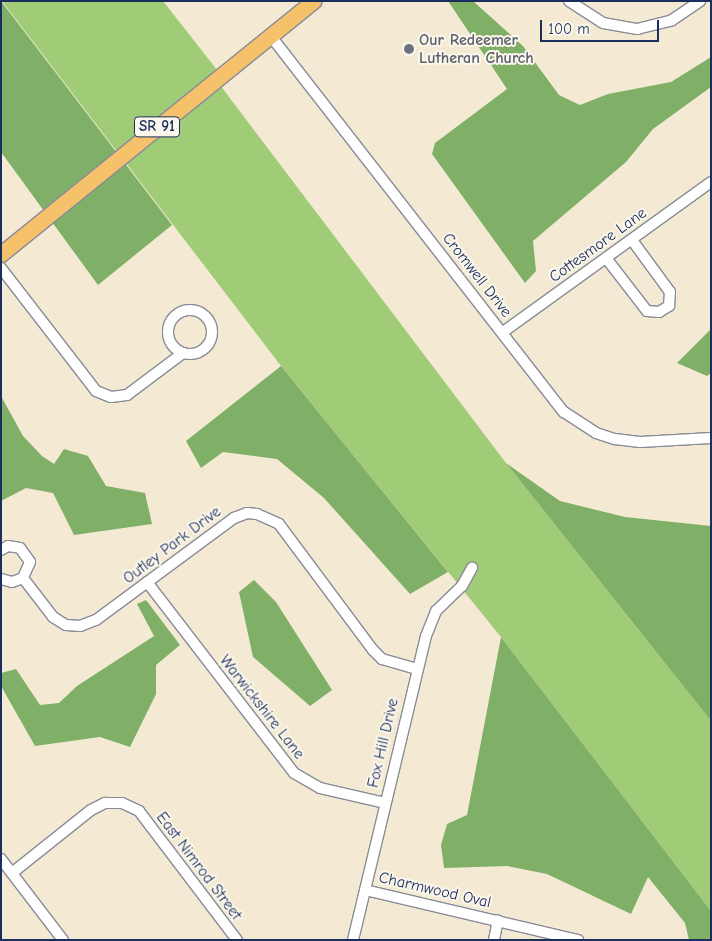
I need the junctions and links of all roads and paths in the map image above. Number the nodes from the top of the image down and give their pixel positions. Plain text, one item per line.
1 (313, 1) edge
2 (569, 1) edge
3 (700, 1) edge
4 (270, 35) junction
5 (711, 182) edge
6 (632, 240) junction
7 (1, 254) edge
8 (606, 258) junction
9 (1, 268) edge
10 (503, 332) junction
11 (182, 353) junction
12 (711, 438) edge
13 (1, 550) edge
14 (472, 568) dead end
15 (23, 578) junction
16 (1, 579) edge
17 (147, 582) junction
18 (416, 669) junction
19 (385, 803) junction
20 (1, 858) edge
21 (12, 873) junction
22 (365, 890) junction
23 (498, 920) junction
24 (63, 940) edge
25 (237, 940) edge
26 (353, 940) edge
27 (494, 940) edge
28 (578, 940) edge

1 - 4 main road, SR 91
2 - 3 street
4 - 7 main road, SR 91
4 - 10 street, Cromwell Drive
5 - 6 street, Cottesmore Lane
6 - 8 street, Cottesmore Lane
6 - 8 street
8 - 10 street, Cottesmore Lane
9 - 11 street
10 - 12 street, Cromwell Drive
11 - 11 street
13 - 15 street
14 - 18 street, Fox Hill Drive
15 - 16 street
15 - 17 street, Outley Park Drive
17 - 18 street, Outley Park Drive
17 - 19 street, Warwickshire Lane
18 - 19 street, Fox Hill Drive
19 - 22 street, Fox Hill Drive
20 - 21 street
21 - 24 street
21 - 25 street, East Nimrod Street
22 - 23 street, Charmwood Oval
22 - 26 street, Fox Hill Drive
23 - 27 street, Charmwood Oval
23 - 28 street, Charmwood Oval

